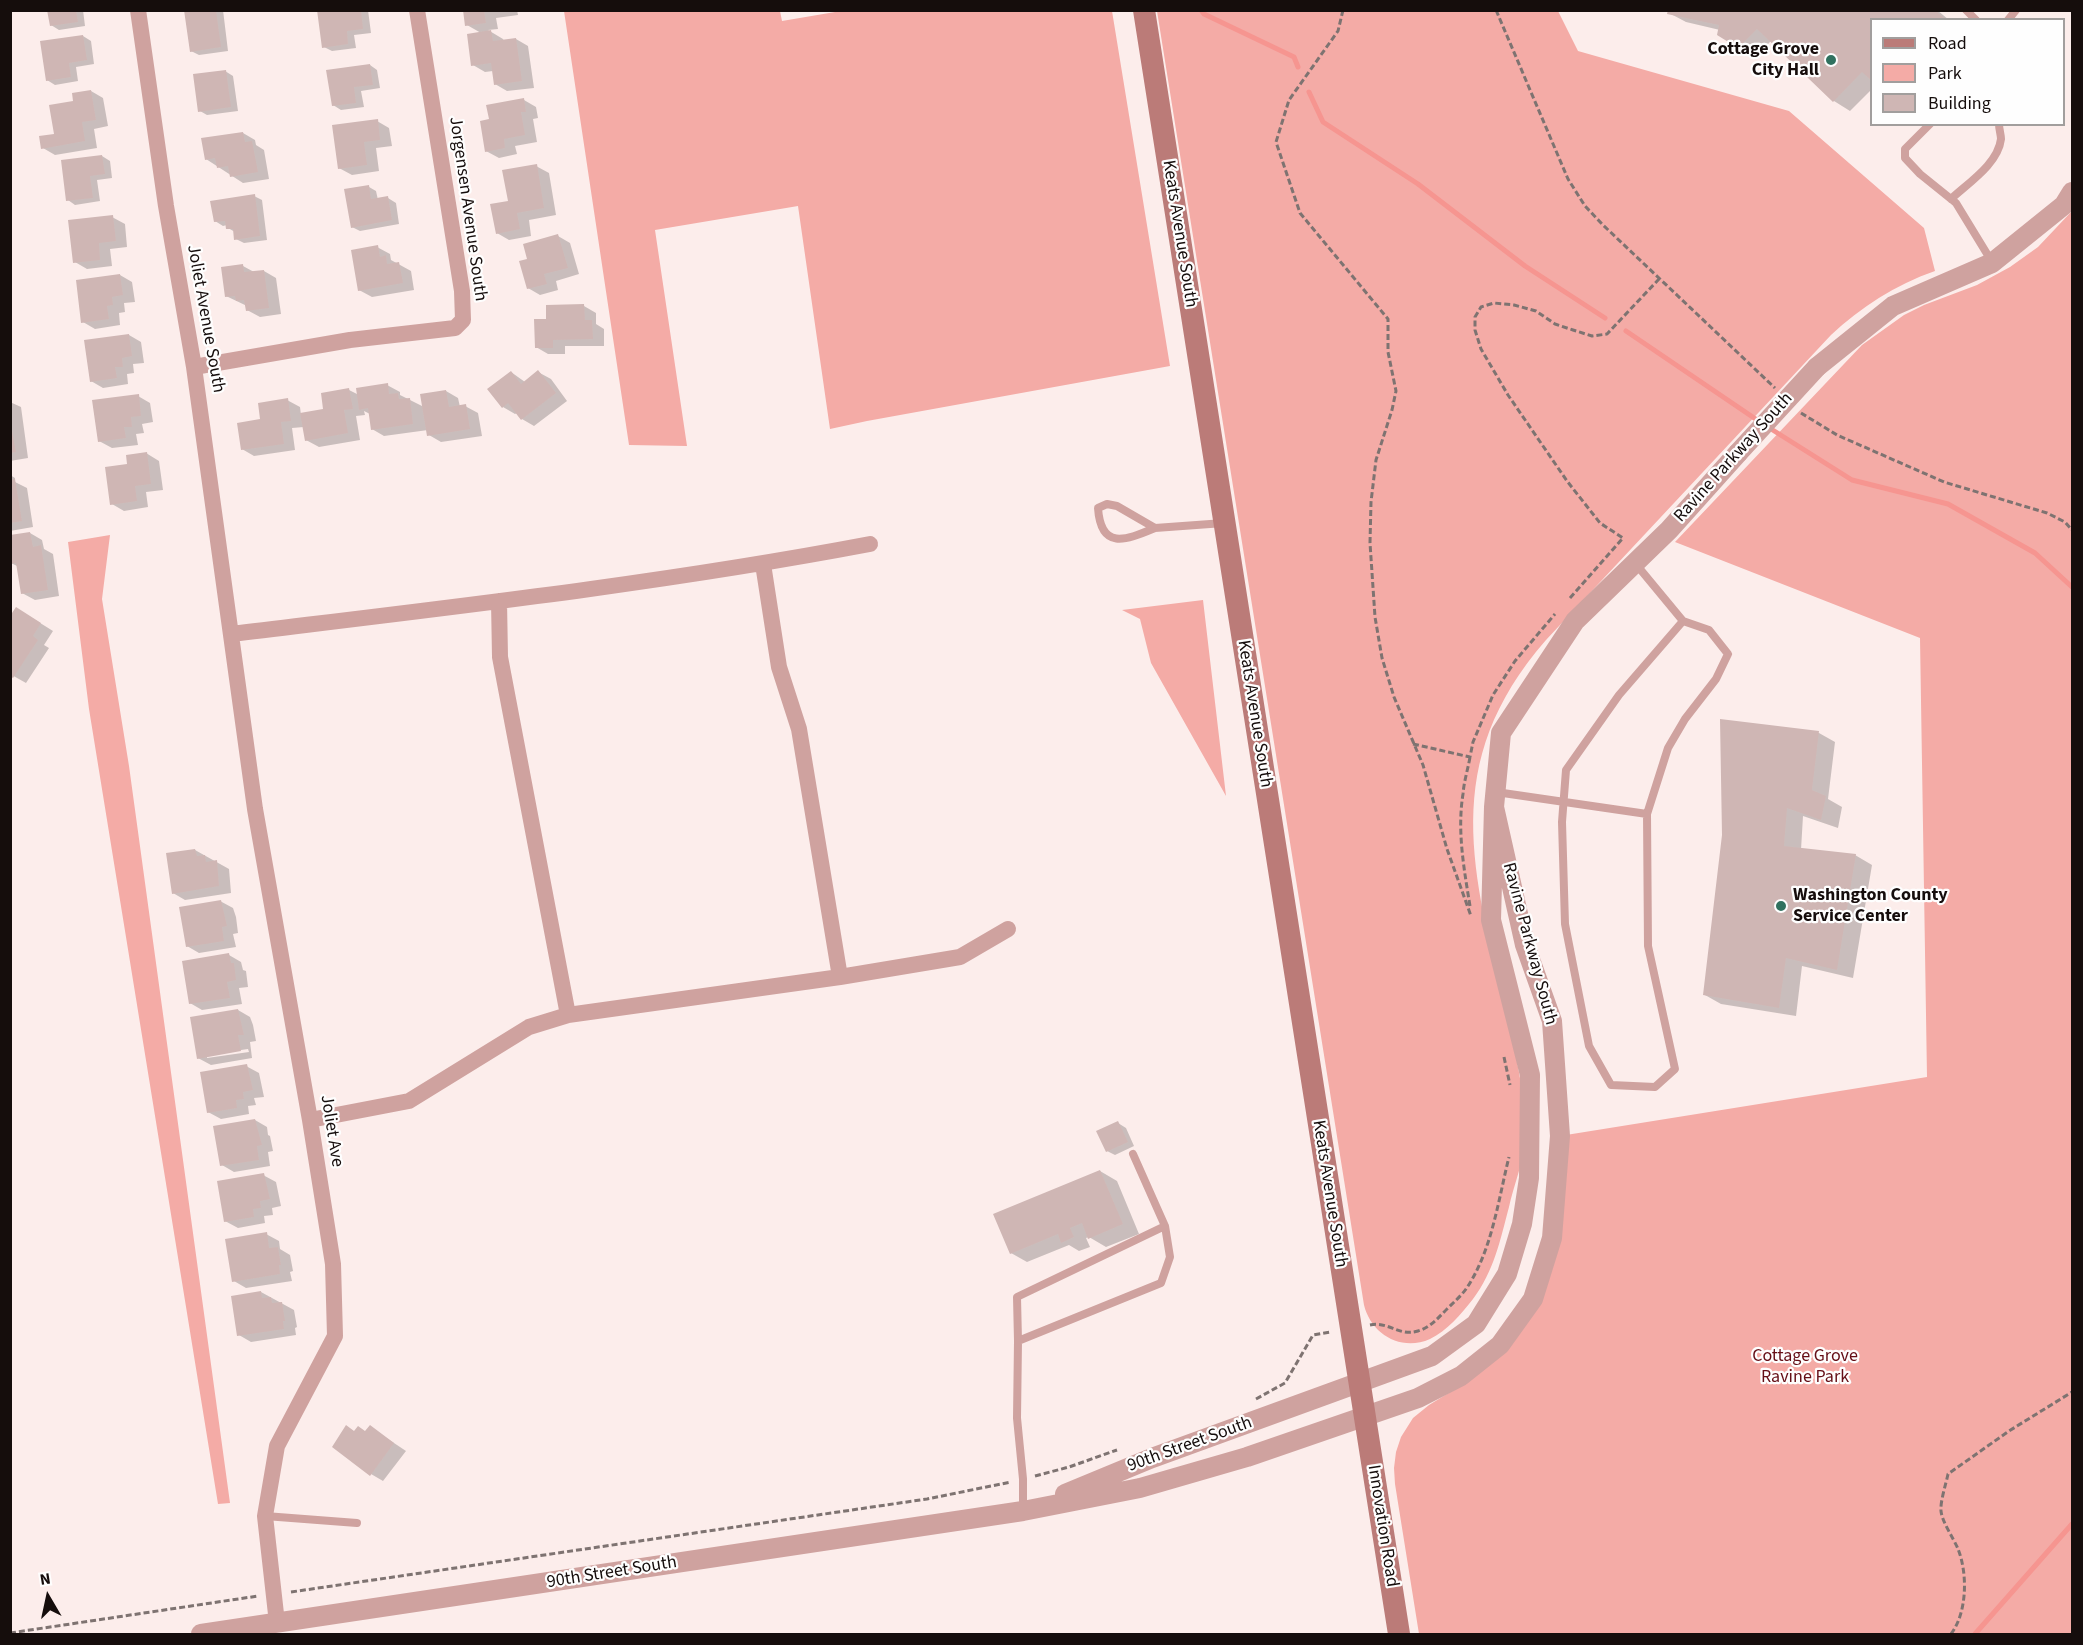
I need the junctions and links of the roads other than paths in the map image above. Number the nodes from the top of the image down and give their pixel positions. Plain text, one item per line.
1 (138, 10) edge
2 (417, 10) edge
3 (1144, 10) edge
4 (1928, 126) edge
5 (1999, 126) edge
6 (2073, 192) edge
7 (1951, 199) junction
8 (1992, 262) junction
9 (194, 367) junction
10 (1224, 523) junction
11 (1155, 528) junction
12 (870, 544) dead end
13 (1635, 563) junction
14 (763, 564) junction
15 (499, 601) junction
16 (1683, 621) junction
17 (231, 634) junction
18 (1495, 800) junction
19 (1563, 804) junction
20 (1647, 814) junction
21 (1008, 929) dead end
22 (840, 977) junction
23 (568, 1015) junction
24 (310, 1120) junction
25 (1133, 1154) dead end
26 (1165, 1226) junction
27 (1018, 1341) junction
28 (1359, 1384) junction
29 (1364, 1418) junction
30 (1023, 1511) junction
31 (265, 1516) junction
32 (357, 1523) dead end
33 (277, 1623) junction
34 (201, 1635) edge
35 (1399, 1635) edge

1 - 9 street, Joliet Avenue South
2 - 9 street, Jorgensen Avenue South
3 - 10 main road, Keats Avenue South
4 - 7 lane
5 - 7 lane
6 - 8 street, Ravine Parkway South
7 - 8 lane
8 - 13 street, Ravine Parkway South, bridge
9 - 17 street, Joliet Avenue South
10 - 11 lane
10 - 28 main road, Keats Avenue South
11 - 11 lane
12 - 14 street
13 - 16 lane
13 - 18 street, Ravine Parkway South
14 - 15 street
14 - 22 street
15 - 17 street
15 - 23 street
16 - 19 lane
16 - 20 lane
17 - 24 street, Joliet Ave
18 - 19 lane
18 - 28 street, Ravine Parkway South
18 - 29 street, Ravine Parkway South
19 - 20 lane
19 - 20 lane
21 - 22 street
22 - 23 street
23 - 24 street
24 - 31 street, Joliet Ave
25 - 26 lane
26 - 27 lane
26 - 27 lane
27 - 30 lane
28 - 29 main road, Keats Avenue South
28 - 30 street, 90th Street South
29 - 30 street, 90th Street South
29 - 35 main road, Innovation Road
30 - 33 street, 90th Street South
31 - 32 lane
31 - 33 street, Joliet Ave
33 - 34 street, 90th Street South

